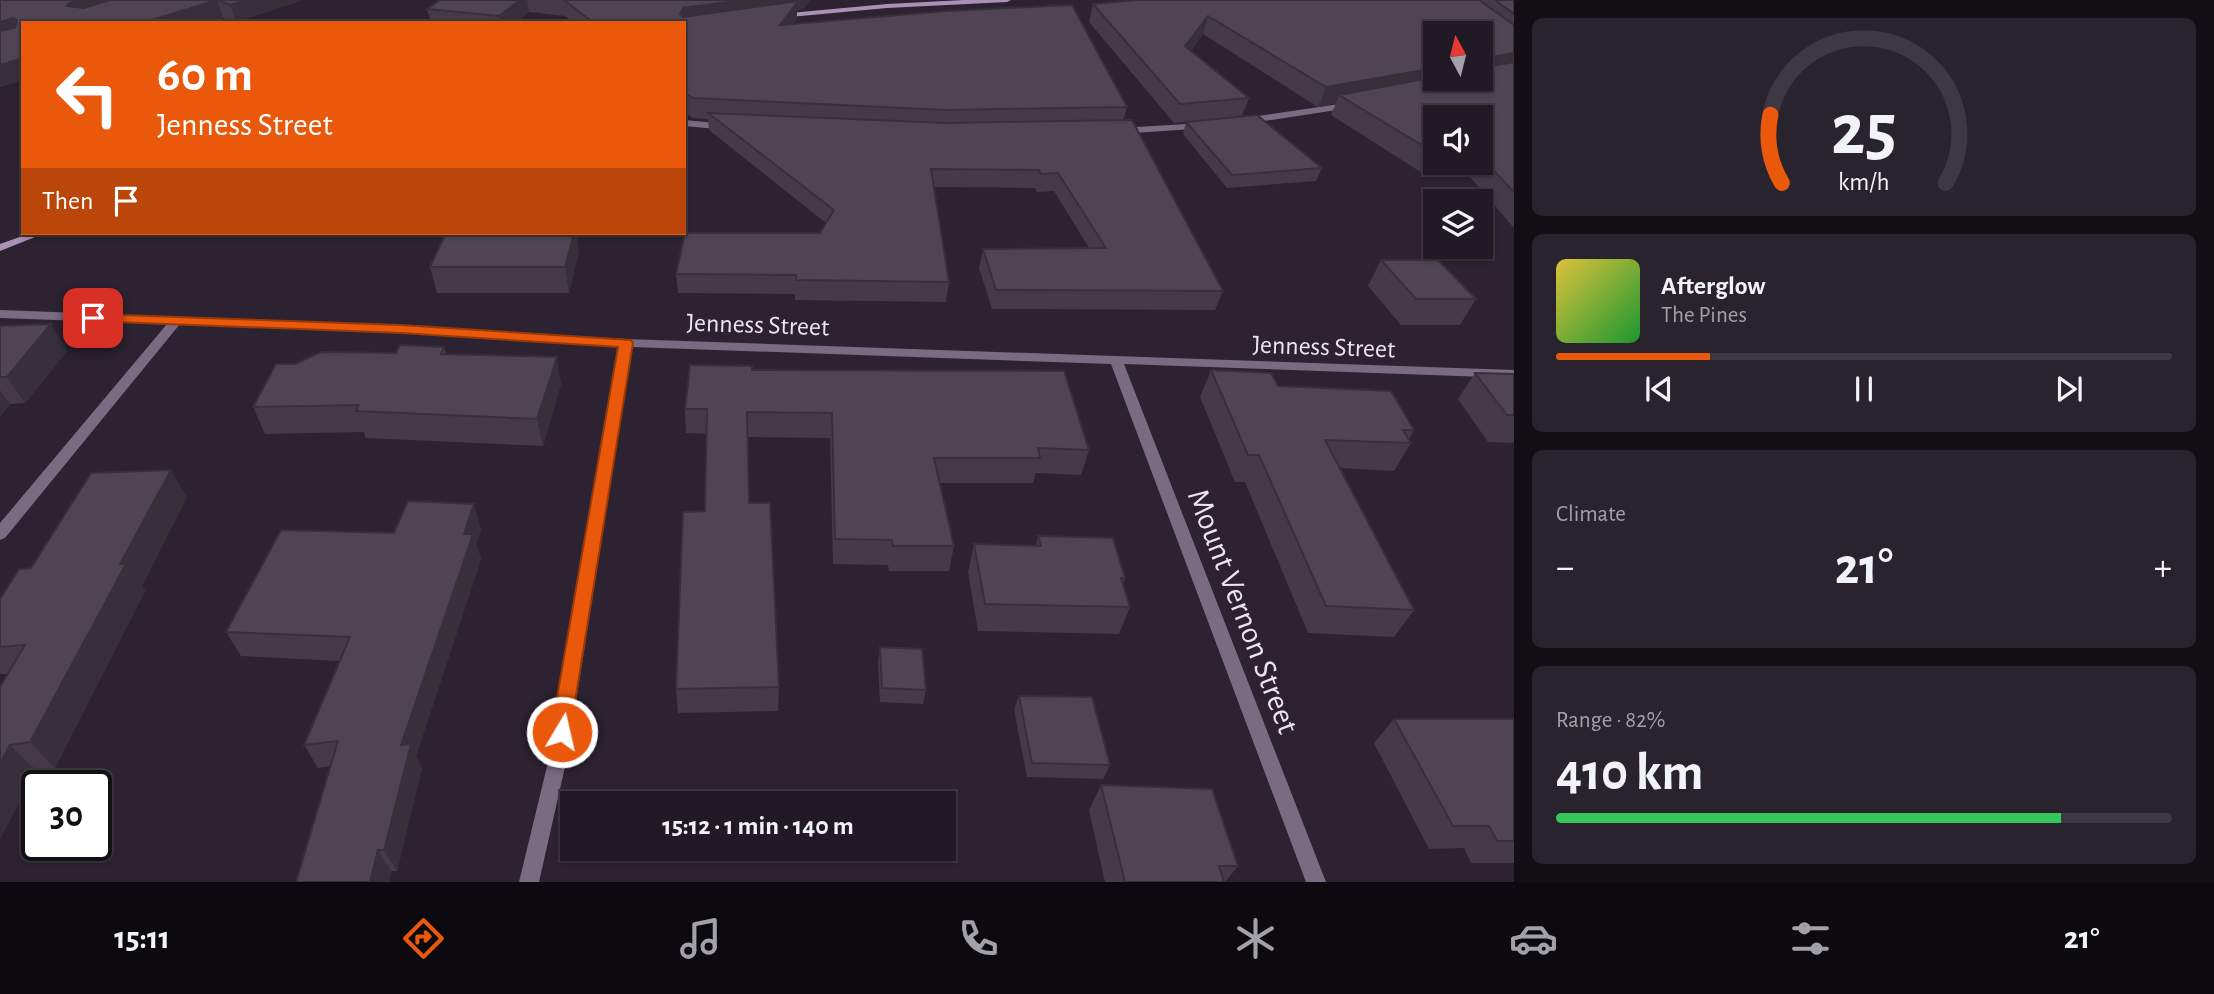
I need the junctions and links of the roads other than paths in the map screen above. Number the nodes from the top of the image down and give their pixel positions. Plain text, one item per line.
1 (1007, 0) edge
2 (772, 17) edge
3 (1359, 104) edge
4 (686, 123) edge
5 (1229, 123) edge
6 (1216, 125) edge
7 (740, 127) edge
8 (1109, 132) edge
9 (35, 235) edge
10 (0, 248) edge
11 (0, 314) edge
12 (177, 320) junction
13 (626, 343) junction
14 (1117, 362) junction
15 (1514, 374) edge
16 (0, 534) edge
17 (529, 882) edge
18 (1316, 882) edge

1 - 2 main road
3 - 5 street
4 - 7 street
6 - 8 street
9 - 10 main road
11 - 12 street, Jenness Street
12 - 13 street, Jenness Street
12 - 16 street
13 - 14 street, Jenness Street
13 - 17 street
14 - 15 street, Jenness Street
14 - 18 street, Mount Vernon Street

